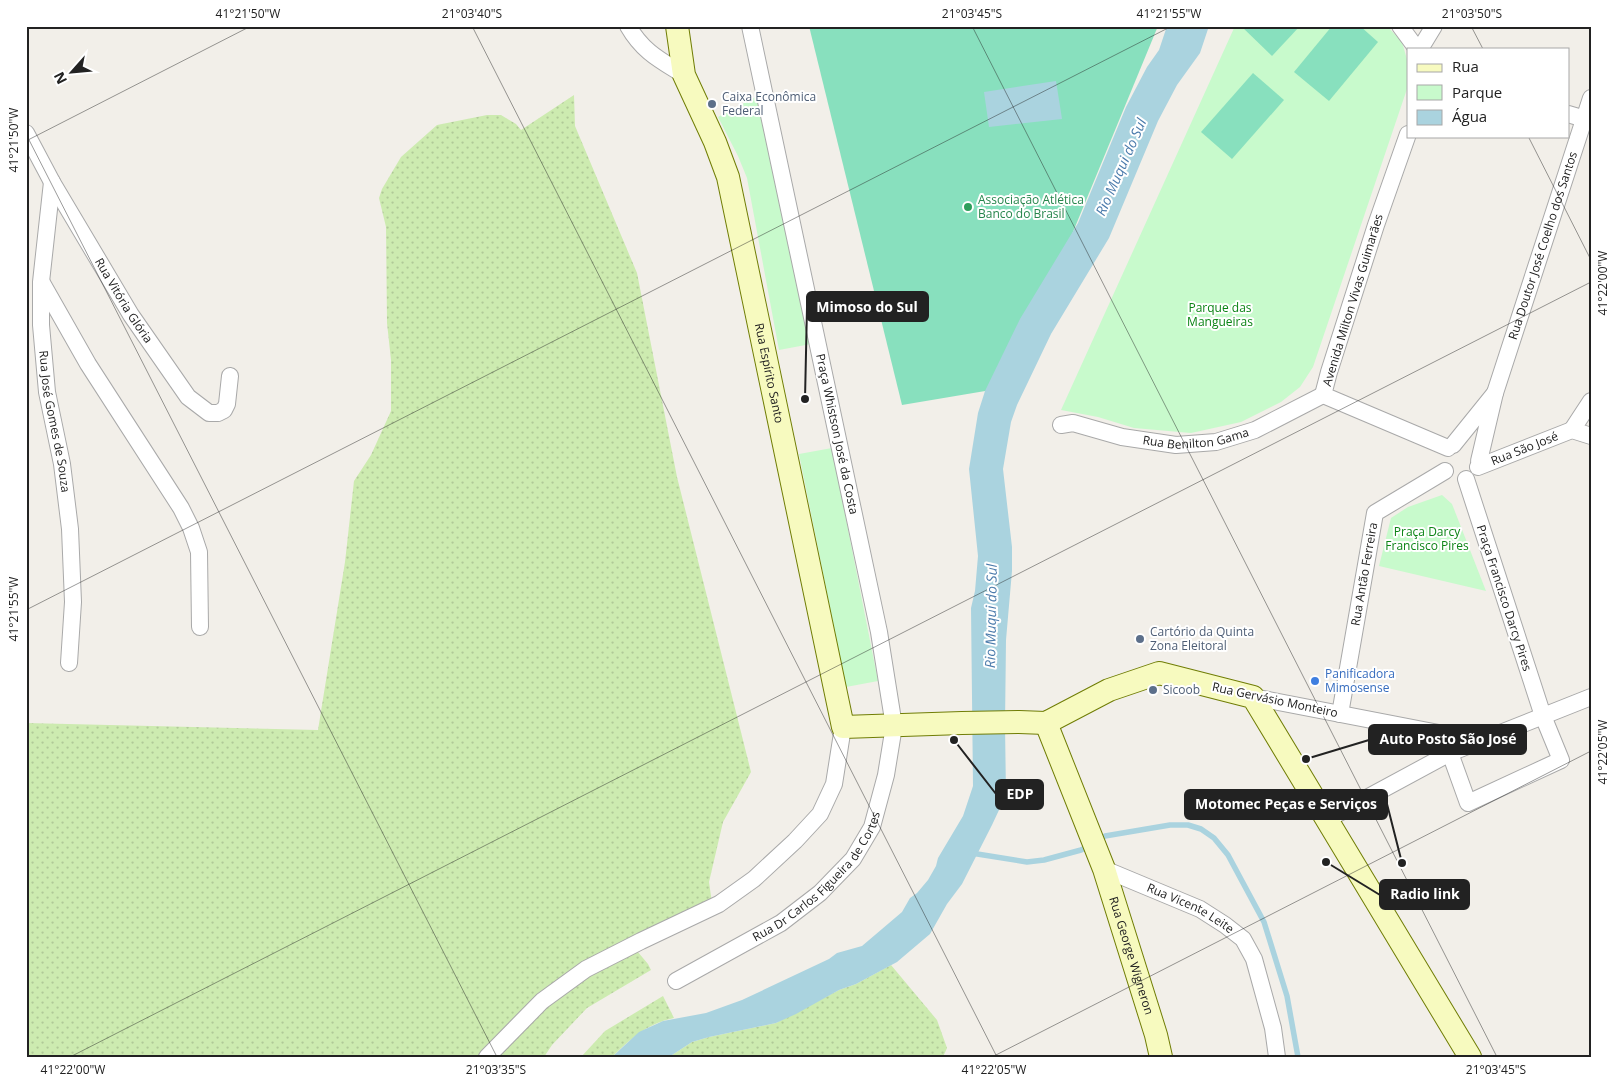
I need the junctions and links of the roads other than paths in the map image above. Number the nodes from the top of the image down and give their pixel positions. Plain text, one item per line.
1 (628, 26) edge
2 (677, 26) edge
3 (750, 26) edge
4 (1400, 26) edge
5 (1434, 26) edge
6 (1418, 48) edge
7 (1420, 48) edge
8 (684, 75) junction
9 (1591, 98) edge
10 (1570, 115) edge
11 (1585, 119) junction
12 (26, 133) edge
13 (1407, 137) edge
14 (52, 182) junction
15 (41, 282) junction
16 (230, 376) dead end
17 (1496, 393) junction
18 (1323, 394) junction
19 (1591, 401) edge
20 (1061, 425) dead end
21 (1572, 430) junction
22 (1591, 436) edge
23 (1450, 446) junction
24 (1479, 464) junction
25 (1445, 471) junction
26 (1466, 479) junction
27 (200, 627) dead end
28 (69, 663) dead end
29 (1252, 697) junction
30 (1591, 698) edge
31 (1340, 714) junction
32 (1543, 716) junction
33 (1046, 723) junction
34 (894, 726) junction
35 (843, 727) junction
36 (1480, 741) junction
37 (1450, 753) junction
38 (1326, 820) junction
39 (1102, 862) junction
40 (676, 981) dead end
41 (487, 1057) edge
42 (1160, 1057) edge
43 (1277, 1057) edge
44 (1470, 1057) edge

1 - 8 street
2 - 8 main road, Rua Espírito Santo
3 - 34 street, Praça Whistson José da Costa
4 - 6 street
5 - 7 street
8 - 35 main road, Rua Espírito Santo
9 - 11 street, Rua Doutor José Coelho dos Santos
10 - 11 street
11 - 17 street, Rua Doutor José Coelho dos Santos
12 - 14 street, Rua Vitória Glória
13 - 18 street, Avenida Milton Vivas Guimarães
14 - 15 street, Rua José Gomes de Souza
14 - 16 street, Rua Vitória Glória
15 - 27 street
15 - 28 street, Rua José Gomes de Souza
17 - 23 street, Rua Doutor José Coelho dos Santos
17 - 24 street, Rua Doutor José Coelho dos Santos
18 - 20 street, Rua Benilton Gama
18 - 23 street, Avenida Milton Vivas Guimarães
19 - 21 street, Rua São José
21 - 22 street, Rua São José
21 - 24 street, Rua São José
23 - 24 street
23 - 25 street
24 - 26 street
25 - 26 street
25 - 31 street, Rua Antão Ferreira
26 - 32 street, Praça Francisco Darcy Pires
29 - 31 street, Rua Gervásio Monteiro
29 - 33 main road, Rua Gervásio Monteiro
29 - 38 main road
30 - 32 street
31 - 36 street, Rua Gervásio Monteiro
32 - 36 street
32 - 37 street, Praça Francisco Darcy Pires
33 - 34 main road, Rua Gervásio Monteiro
33 - 39 main road, Rua George Wigneron
34 - 35 main road
34 - 40 street, Rua Dr Carlos Figueira de Cortes
35 - 41 street
36 - 37 street
37 - 38 street
38 - 44 main road
39 - 42 main road, Rua George Wigneron
39 - 43 street, Rua Vicente Leite

